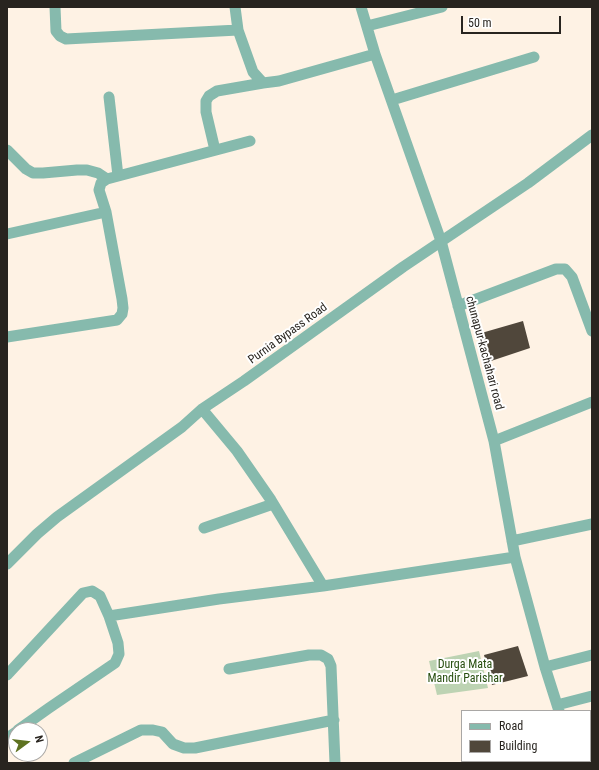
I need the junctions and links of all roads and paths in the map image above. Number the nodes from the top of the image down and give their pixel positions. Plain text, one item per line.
1 (55, 7) edge
2 (235, 7) edge
3 (362, 7) edge
4 (442, 7) edge
5 (367, 26) junction
6 (238, 30) junction
7 (375, 54) junction
8 (534, 57) dead end
9 (263, 83) junction
10 (109, 97) dead end
11 (392, 100) junction
12 (592, 135) edge
13 (250, 141) dead end
14 (7, 150) edge
15 (215, 150) junction
16 (118, 176) junction
17 (107, 179) junction
18 (106, 212) junction
19 (7, 234) edge
20 (441, 241) junction
21 (458, 306) junction
22 (592, 332) edge
23 (7, 337) edge
24 (592, 402) edge
25 (202, 408) junction
26 (494, 440) junction
27 (274, 504) junction
28 (592, 524) edge
29 (204, 528) dead end
30 (512, 541) junction
31 (515, 557) junction
32 (7, 564) edge
33 (323, 586) junction
34 (109, 616) junction
35 (592, 655) edge
36 (545, 667) junction
37 (228, 669) dead end
38 (7, 675) edge
39 (592, 696) edge
40 (558, 708) edge
41 (334, 720) junction
42 (30, 722) edge
43 (74, 763) edge
44 (336, 763) edge

1 - 6 street
2 - 6 street
3 - 5 street, chunapur-kachahari road
4 - 5 street
5 - 7 street, chunapur-kachahari road
6 - 9 street
7 - 9 street
7 - 11 street, chunapur-kachahari road
8 - 11 street
9 - 15 street
10 - 16 street
11 - 20 street, chunapur-kachahari road
12 - 20 street, Purnia Bypass Road
13 - 15 street
14 - 17 street
15 - 16 street
16 - 17 street
17 - 18 street
18 - 19 street
18 - 23 street
20 - 21 street, chunapur-kachahari road
20 - 25 street, Purnia Bypass Road
21 - 22 street
21 - 26 street, chunapur-kachahari road
24 - 26 street
25 - 27 street
25 - 32 street, Purnia Bypass Road
26 - 30 street, chunapur-kachahari road
27 - 29 street
27 - 33 street
28 - 30 street
30 - 31 street, chunapur-kachahari road
31 - 33 street
31 - 36 street, chunapur-kachahari road
33 - 34 street
34 - 38 street
34 - 42 street
35 - 36 street
36 - 40 street, chunapur-kachahari road
37 - 41 street
39 - 40 street
41 - 43 street
41 - 44 street

